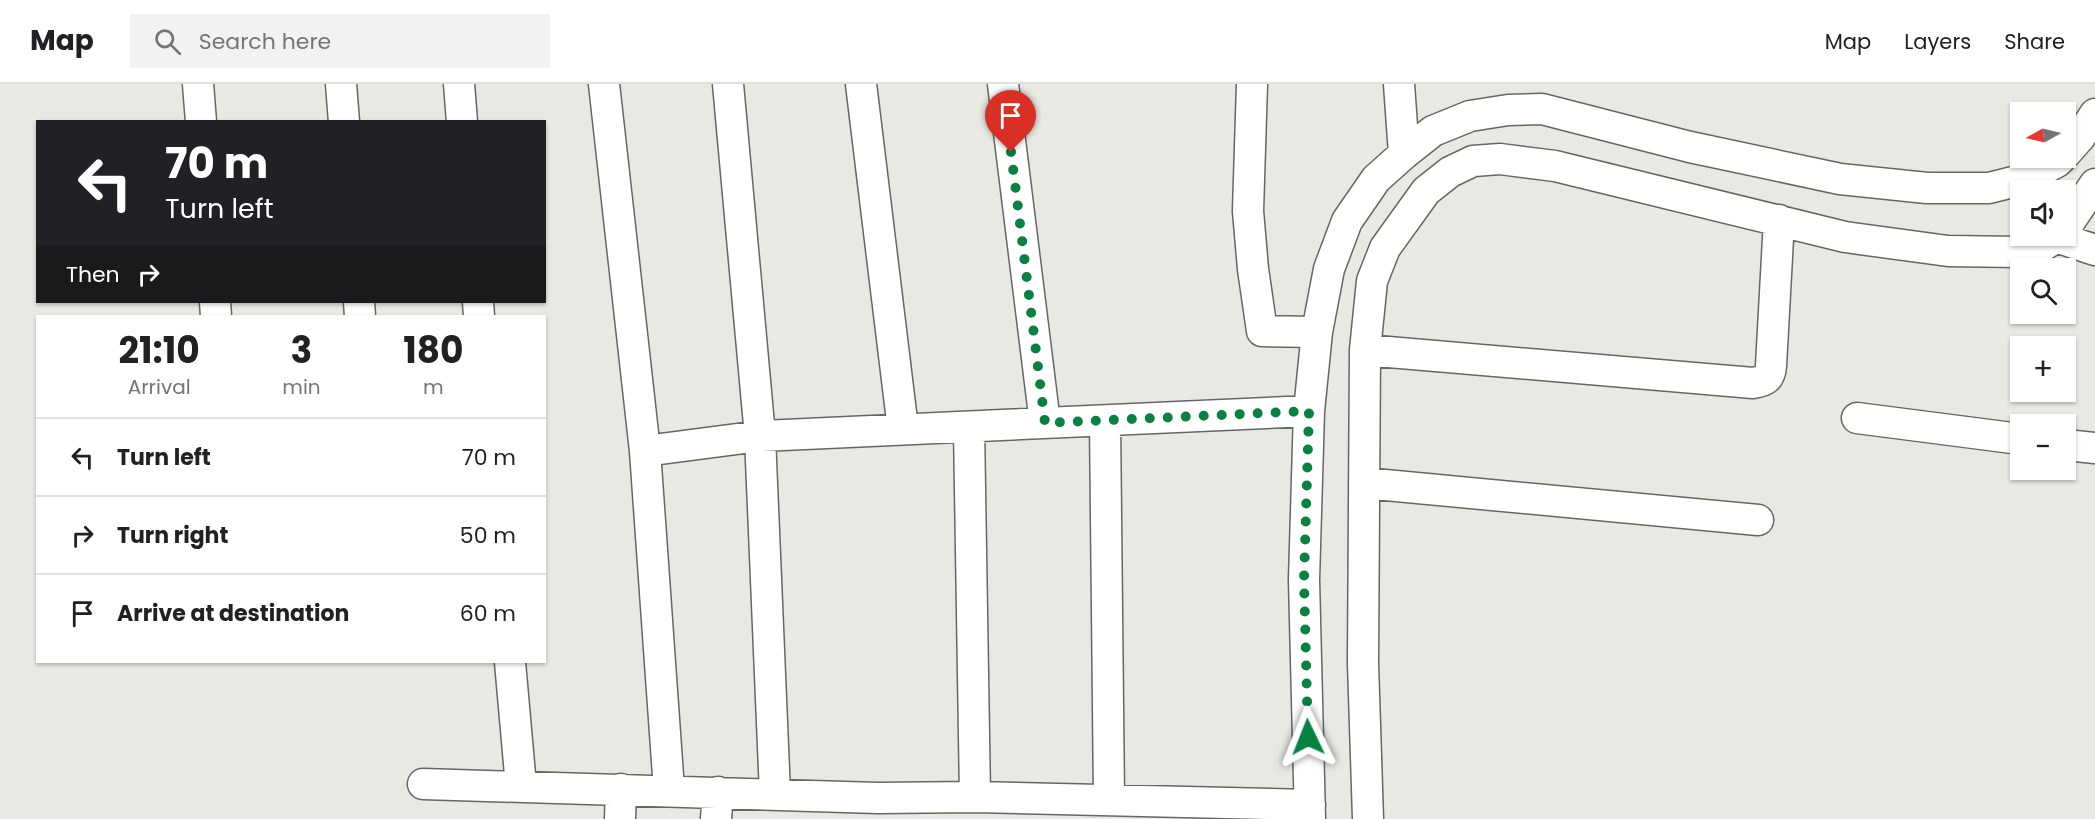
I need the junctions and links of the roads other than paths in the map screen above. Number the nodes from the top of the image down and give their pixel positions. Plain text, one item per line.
1 (198, 84) edge
2 (341, 84) edge
3 (459, 84) edge
4 (604, 84) edge
5 (728, 84) edge
6 (861, 84) edge
7 (1003, 84) edge
8 (1252, 84) edge
9 (1399, 84) edge
10 (1531, 97) edge
11 (2095, 114) edge
12 (201, 120) edge
13 (344, 120) edge
14 (462, 120) edge
15 (2076, 142) edge
16 (1404, 154) junction
17 (2046, 168) edge
18 (2095, 184) edge
19 (2076, 211) edge
20 (1779, 220) junction
21 (2076, 241) edge
22 (2042, 246) edge
23 (2095, 250) edge
24 (1317, 332) junction
25 (1365, 350) junction
26 (1309, 411) junction
27 (1857, 418) dead end
28 (1105, 421) junction
29 (1045, 423) junction
30 (969, 427) junction
31 (903, 429) junction
32 (760, 436) junction
33 (2010, 438) edge
34 (2076, 446) edge
35 (2095, 448) edge
36 (645, 451) junction
37 (1365, 483) junction
38 (1758, 520) dead end
39 (510, 663) edge
40 (423, 784) dead end
41 (521, 786) junction
42 (621, 789) junction
43 (669, 790) junction
44 (775, 794) junction
45 (717, 805) edge
46 (989, 805) edge
47 (1124, 807) edge
48 (877, 808) edge
49 (1310, 812) edge
50 (620, 819) edge
51 (1368, 819) edge

1 - 12 street
2 - 13 street
3 - 14 street
4 - 36 street
5 - 32 street
6 - 31 street
7 - 29 street
8 - 24 street
9 - 16 street
10 - 16 street
10 - 17 street
11 - 15 street
16 - 24 street
18 - 19 street
20 - 22 street
20 - 25 street
20 - 25 street
21 - 23 street
24 - 26 street
25 - 37 street
26 - 28 street
26 - 49 street
27 - 33 street
28 - 29 street
28 - 47 street
29 - 30 street
30 - 31 street
30 - 46 street
31 - 32 street
32 - 36 street
32 - 44 street
34 - 35 street
36 - 43 street
37 - 38 street
37 - 51 street
39 - 41 street
40 - 41 street
41 - 42 street
42 - 43 street
42 - 50 street
43 - 45 street
44 - 45 street
44 - 48 street
46 - 47 street
46 - 48 street
47 - 49 street

